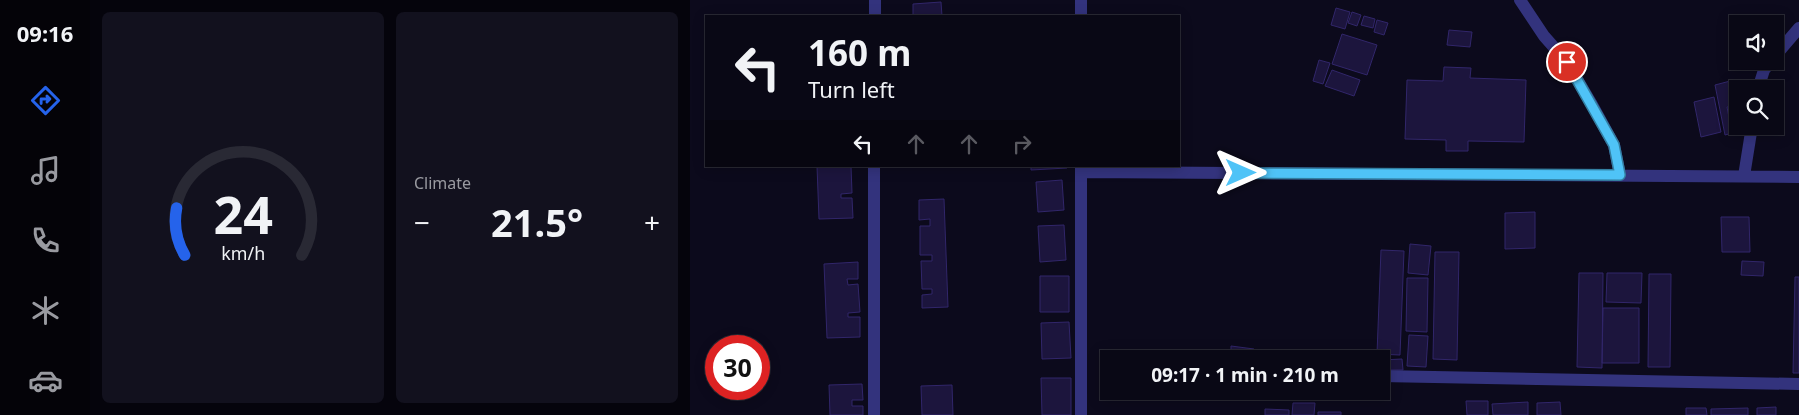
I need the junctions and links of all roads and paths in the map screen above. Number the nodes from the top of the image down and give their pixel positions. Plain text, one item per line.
1 (875, 0) edge
2 (1081, 0) edge
3 (1520, 0) edge
4 (875, 15) edge
5 (1081, 15) edge
6 (1799, 28) edge
7 (1784, 46) edge
8 (1751, 135) edge
9 (874, 167) edge
10 (1081, 169) edge
11 (1620, 175) junction
12 (1744, 176) junction
13 (1799, 177) edge
14 (1390, 376) edge
15 (1799, 384) edge
16 (874, 415) edge
17 (1081, 415) edge

1 - 4 street
2 - 5 street
3 - 11 street
6 - 7 street
8 - 12 street
9 - 16 street
10 - 11 street
10 - 17 street
11 - 12 street
12 - 13 street
14 - 15 street

